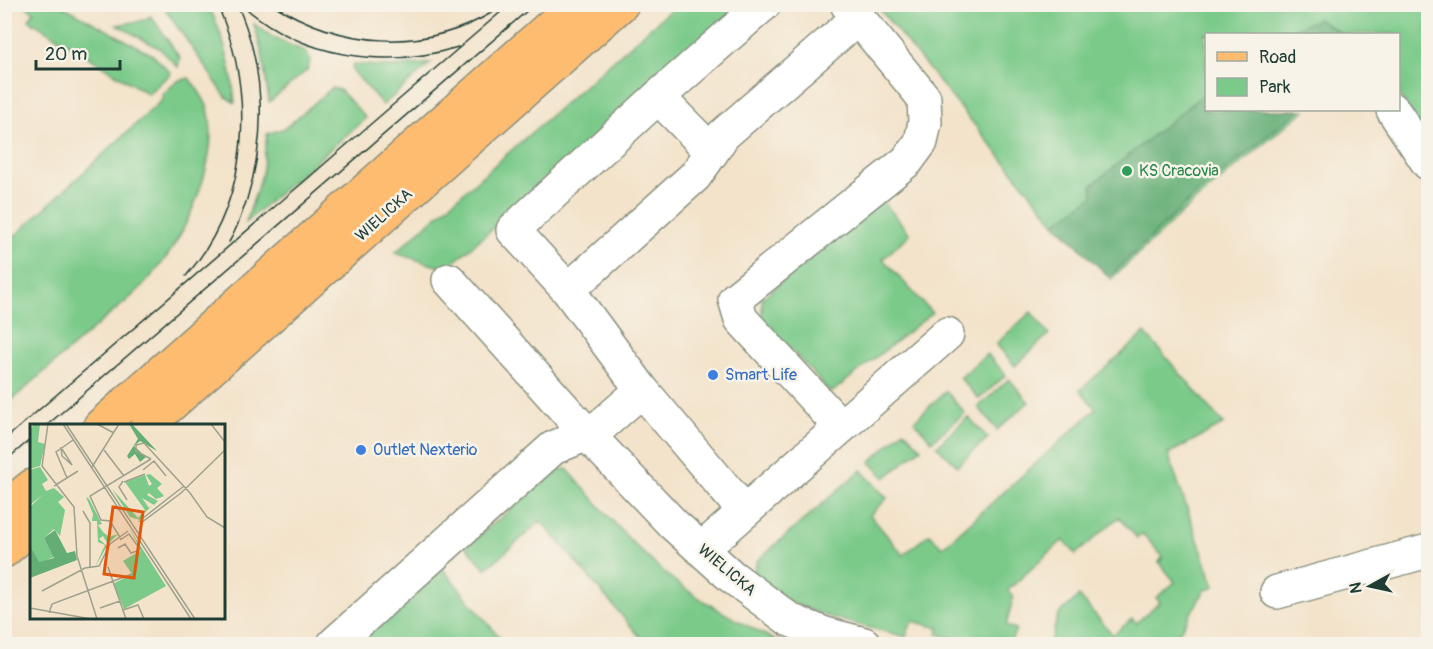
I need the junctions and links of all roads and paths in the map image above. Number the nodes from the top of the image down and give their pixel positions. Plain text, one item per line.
1 (575, 4) edge
2 (622, 4) edge
3 (764, 4) edge
4 (853, 11) edge
5 (658, 97) junction
6 (1394, 111) edge
7 (712, 152) junction
8 (1428, 163) edge
9 (450, 280) dead end
10 (568, 290) junction
11 (947, 334) dead end
12 (642, 390) junction
13 (102, 424) edge
14 (149, 424) edge
15 (842, 427) junction
16 (587, 434) junction
17 (30, 488) edge
18 (4, 509) edge
19 (744, 511) junction
20 (30, 529) edge
21 (702, 549) junction
22 (4, 551) edge
23 (1428, 551) edge
24 (1277, 592) dead end
25 (334, 645) edge
26 (864, 645) edge

1 - 13 main road, WIELICKA
2 - 14 main road, WIELICKA
3 - 5 street
4 - 7 street
4 - 15 street
5 - 7 street
5 - 10 street
6 - 8 street
7 - 10 street
9 - 16 street, WIELICKA
10 - 12 street
11 - 15 street
12 - 16 street
12 - 19 street
15 - 19 street
16 - 21 street, WIELICKA
16 - 25 street
17 - 18 main road
19 - 21 street
20 - 22 main road
21 - 26 street, WIELICKA
23 - 24 street

